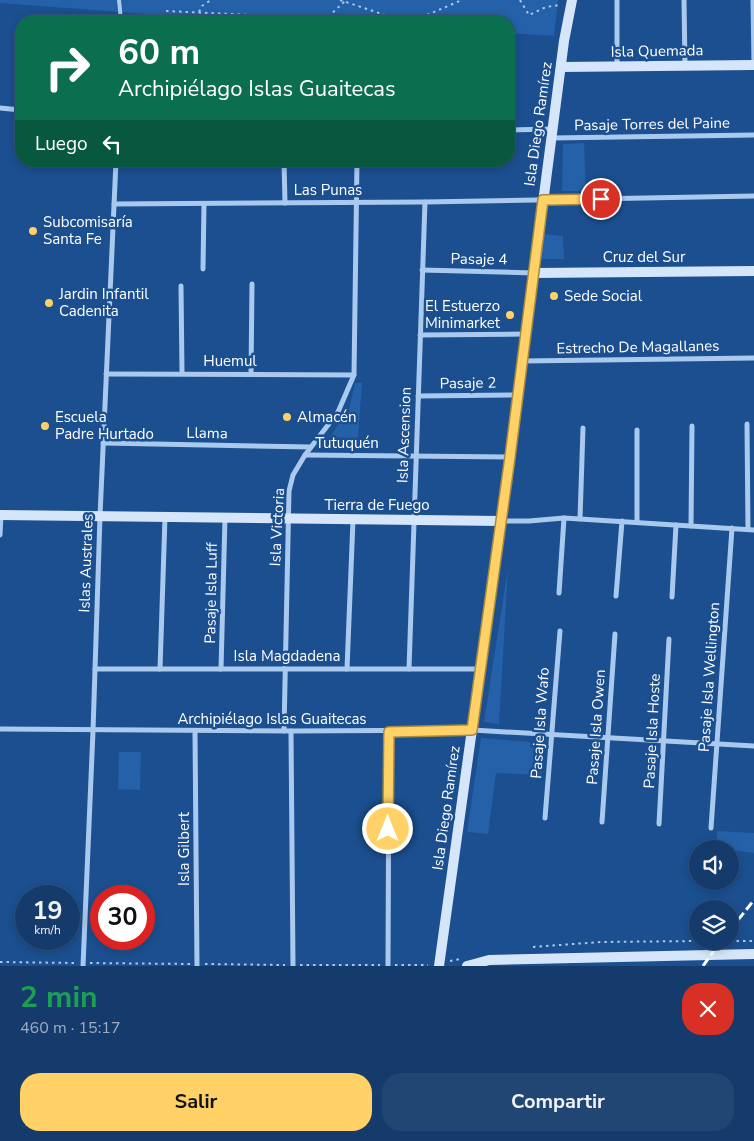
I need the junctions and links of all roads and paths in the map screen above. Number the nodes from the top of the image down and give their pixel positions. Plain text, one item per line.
1 (119, 0) edge
2 (211, 0) edge
3 (340, 0) edge
4 (462, 0) edge
5 (520, 0) edge
6 (572, 0) edge
7 (617, 0) edge
8 (684, 0) edge
9 (753, 0) edge
10 (345, 1) edge
11 (560, 5) dead end
12 (166, 11) dead end
13 (199, 13) junction
14 (120, 15) edge
15 (246, 15) edge
16 (330, 15) edge
17 (386, 15) edge
18 (427, 15) edge
19 (754, 65) edge
20 (617, 66) junction
21 (685, 66) junction
22 (561, 67) junction
23 (0, 108) edge
24 (15, 109) edge
25 (515, 131) edge
26 (552, 134) junction
27 (754, 135) edge
28 (116, 167) edge
29 (284, 167) edge
30 (357, 167) edge
31 (754, 196) edge
32 (543, 200) junction
33 (425, 202) junction
34 (285, 203) junction
35 (357, 203) junction
36 (114, 204) junction
37 (204, 204) junction
38 (203, 269) dead end
39 (422, 270) junction
40 (754, 271) edge
41 (534, 273) junction
42 (252, 284) dead end
43 (181, 286) dead end
44 (526, 334) junction
45 (420, 335) junction
46 (754, 358) edge
47 (523, 361) junction
48 (182, 373) junction
49 (106, 374) junction
50 (250, 374) junction
51 (354, 375) junction
52 (518, 395) junction
53 (418, 396) junction
54 (748, 424) dead end
55 (692, 426) dead end
56 (583, 428) dead end
57 (637, 430) dead end
58 (103, 444) junction
59 (311, 447) junction
60 (305, 455) junction
61 (416, 456) junction
62 (510, 457) junction
63 (0, 515) edge
64 (100, 516) junction
65 (165, 518) junction
66 (225, 518) junction
67 (564, 518) junction
68 (288, 519) junction
69 (580, 519) junction
70 (353, 520) junction
71 (414, 520) junction
72 (501, 520) junction
73 (622, 522) junction
74 (637, 522) junction
75 (676, 525) junction
76 (691, 526) junction
77 (732, 528) junction
78 (751, 529) edge
79 (0, 535) edge
80 (559, 593) dead end
81 (616, 596) dead end
82 (672, 597) dead end
83 (560, 630) dead end
84 (615, 634) dead end
85 (670, 639) dead end
86 (95, 669) junction
87 (160, 669) junction
88 (221, 669) junction
89 (285, 669) junction
90 (347, 669) junction
91 (409, 669) junction
92 (479, 669) junction
93 (0, 729) edge
94 (472, 730) junction
95 (93, 731) junction
96 (196, 731) junction
97 (284, 731) junction
98 (291, 731) junction
99 (389, 732) junction
100 (551, 734) junction
101 (607, 738) junction
102 (664, 741) junction
103 (717, 744) junction
104 (754, 746) edge
105 (545, 818) dead end
106 (602, 822) dead end
107 (659, 824) dead end
108 (712, 828) dead end
109 (739, 941) edge
110 (754, 941) edge
111 (754, 954) edge
112 (0, 962) edge
113 (83, 964) edge
114 (439, 964) edge
115 (197, 965) edge
116 (293, 965) edge
117 (388, 966) edge
118 (467, 966) edge

1 - 14 lane
2 - 13 path
3 - 10 path
4 - 18 path
5 - 11 path
6 - 22 street, Isla Diego Ramírez
7 - 20 street
8 - 21 street
9 - 19 street
10 - 16 path
10 - 17 path
12 - 13 path
13 - 15 path
19 - 21 street, Isla Quemada
20 - 21 street, Isla Quemada
20 - 22 street, Isla Quemada
22 - 26 street, Isla Diego Ramírez
23 - 24 street
25 - 26 street, Pasaje Torres del Paine
26 - 27 street, Pasaje Torres del Paine
26 - 32 street, Isla Diego Ramírez
28 - 36 street, Islas Australes
29 - 34 street
30 - 35 street, Isla Victoria
31 - 32 street, Las Punas
32 - 33 street, Las Punas
32 - 41 street, Isla Diego Ramírez
33 - 35 street, Las Punas
33 - 39 street, Isla Ascension
34 - 35 street, Las Punas
34 - 37 street, Las Punas
35 - 51 street, Isla Victoria
36 - 37 street, Las Punas
36 - 49 street, Islas Australes
37 - 38 street
39 - 41 street, Pasaje 4
39 - 45 street, Isla Ascension
40 - 41 street, Cruz del Sur
41 - 44 street, Isla Diego Ramírez
42 - 50 street
43 - 48 street
44 - 45 street
44 - 47 street, Isla Diego Ramírez
45 - 53 street, Isla Ascension
46 - 47 street, Estrecho De Magallanes
47 - 52 street, Isla Diego Ramírez
48 - 49 street, Huemul
48 - 50 street, Huemul
49 - 58 street, Islas Australes
50 - 51 street, Huemul
51 - 59 street, Isla Victoria
52 - 53 street, Pasaje 2
52 - 62 street, Isla Diego Ramírez
53 - 61 street, Isla Ascension
54 - 78 street
55 - 76 street
56 - 69 street
57 - 74 street
58 - 59 street, Llama
58 - 64 street, Islas Australes
59 - 60 street, Isla Victoria
60 - 61 street, Tutuquén
60 - 68 street, Isla Victoria
61 - 62 street, Tutuquén
61 - 71 street, Isla Ascension
62 - 72 street, Isla Diego Ramírez
63 - 64 street, Tierra de Fuego
63 - 79 street
64 - 65 street, Tierra de Fuego
64 - 86 street, Islas Australes
65 - 66 street, Tierra de Fuego
65 - 87 street
66 - 68 street, Tierra de Fuego
66 - 88 street, Pasaje Isla Luff
67 - 69 street, Tierra de Fuego
67 - 72 street, Tierra de Fuego
67 - 80 street
68 - 70 street, Tierra de Fuego
68 - 89 street, Isla Victoria
69 - 73 street, Tierra de Fuego
70 - 71 street, Tierra de Fuego
70 - 90 street
71 - 72 street, Tierra de Fuego
71 - 91 street, Isla Ascension
72 - 92 street, Isla Diego Ramírez
73 - 74 street, Tierra de Fuego
73 - 81 street
74 - 75 street, Tierra de Fuego
75 - 76 street, Tierra de Fuego
75 - 82 street
76 - 77 street, Tierra de Fuego
77 - 78 street, Tierra de Fuego
77 - 103 street, Pasaje Isla Wellington
83 - 100 street, Pasaje Isla Wafo
84 - 101 street, Pasaje Isla Owen
85 - 102 street, Pasaje Isla Hoste
86 - 87 street, Isla Magdadena
86 - 95 street, Islas Australes
87 - 88 street, Isla Magdadena
88 - 89 street, Isla Magdadena
89 - 90 street, Isla Magdadena
89 - 97 street, Isla Victoria
90 - 91 street, Isla Magdadena
91 - 92 street, Isla Magdadena
92 - 94 street, Isla Diego Ramírez
93 - 95 street, Archipiélago Islas Guaitecas
94 - 99 street, Archipiélago Islas Guaitecas
94 - 100 street, Archipiélago Islas Guaitecas
94 - 114 street, Isla Diego Ramírez
95 - 96 street, Archipiélago Islas Guaitecas
95 - 113 street, Islas Australes
96 - 97 street, Archipiélago Islas Guaitecas
96 - 115 street, Isla Gilbert
97 - 98 street, Archipiélago Islas Guaitecas
98 - 99 street, Archipiélago Islas Guaitecas
98 - 116 street
99 - 117 street
100 - 101 street, Archipiélago Islas Guaitecas
100 - 105 street, Pasaje Isla Wafo
101 - 102 street, Archipiélago Islas Guaitecas
101 - 106 street, Pasaje Isla Owen
102 - 103 street, Archipiélago Islas Guaitecas
102 - 107 street, Pasaje Isla Hoste
103 - 104 street, Archipiélago Islas Guaitecas
103 - 108 street, Pasaje Isla Wellington
109 - 110 path
111 - 118 street
112 - 113 path
113 - 115 path
114 - 117 path
115 - 116 path
116 - 117 path

